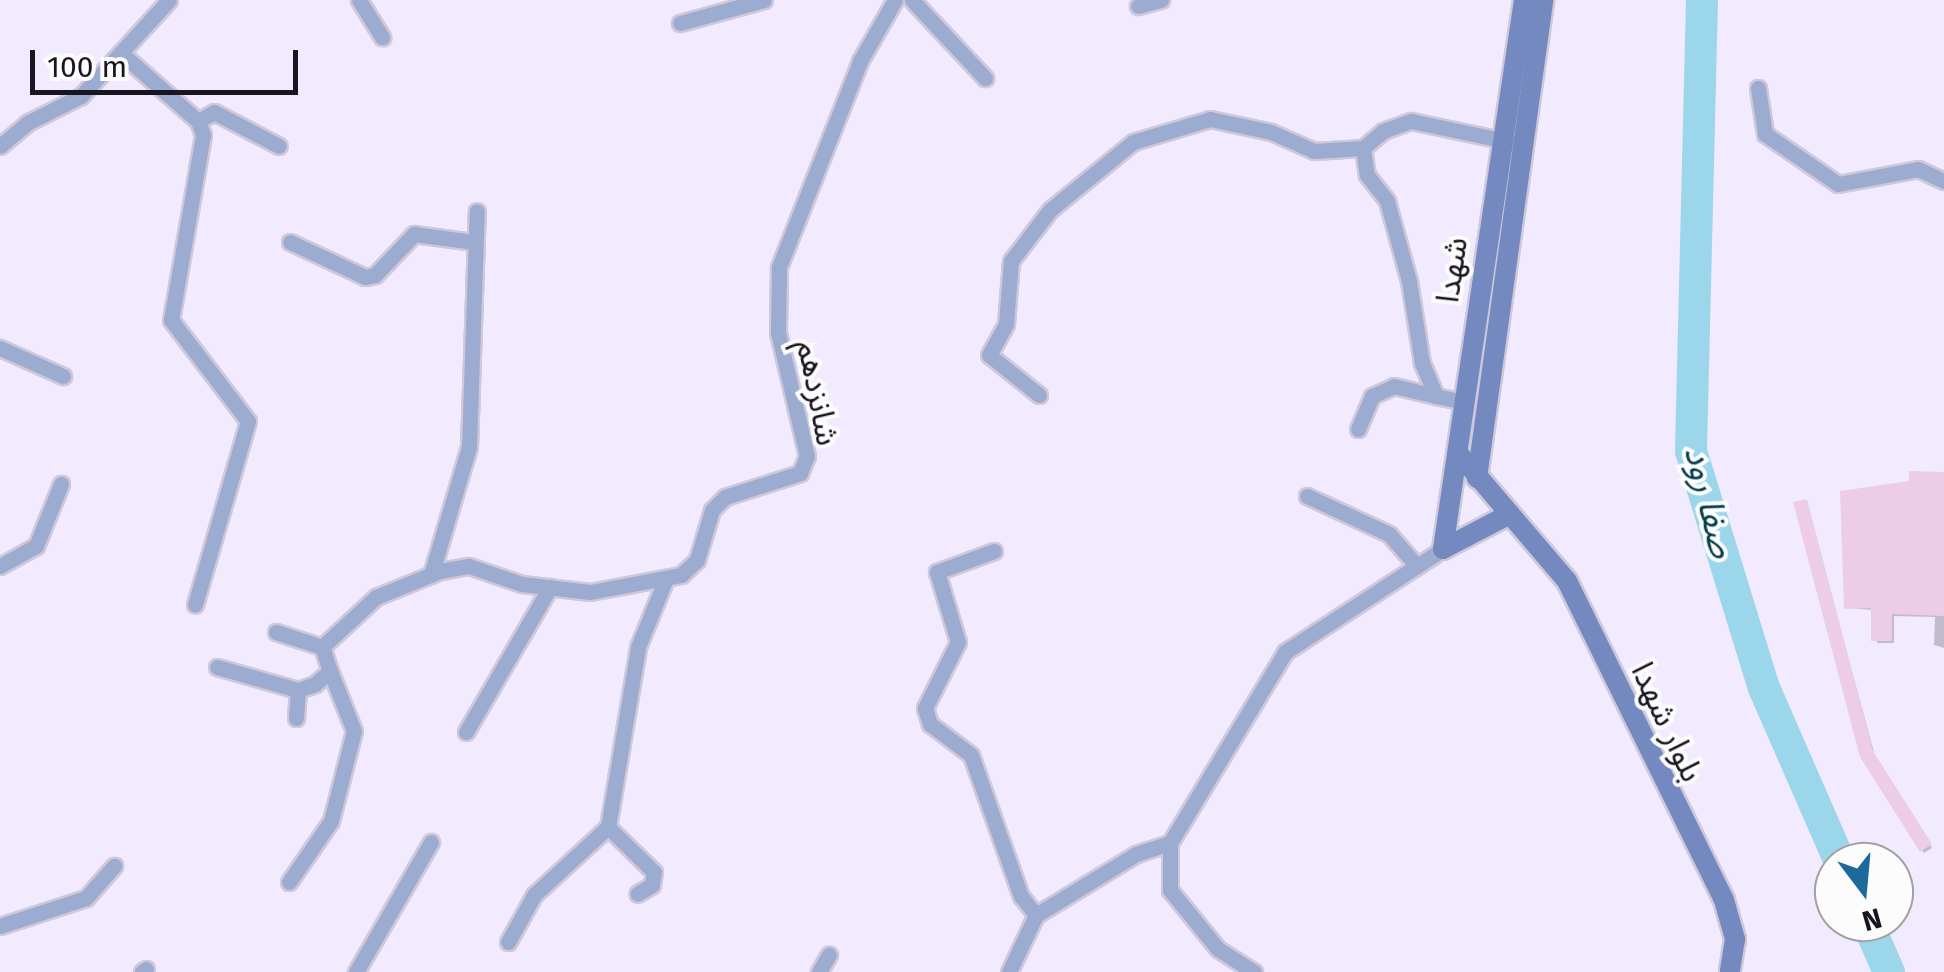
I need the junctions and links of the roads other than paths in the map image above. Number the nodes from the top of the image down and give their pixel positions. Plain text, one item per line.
1 (170, 0) edge
2 (359, 0) edge
3 (764, 0) edge
4 (895, 0) edge
5 (912, 0) edge
6 (1161, 0) edge
7 (1524, 0) edge
8 (1543, 0) edge
9 (1138, 6) dead end
10 (680, 22) dead end
11 (382, 37) dead end
12 (122, 54) junction
13 (986, 78) dead end
14 (1758, 88) dead end
15 (198, 121) junction
16 (1510, 142) junction
17 (0, 146) edge
18 (279, 146) dead end
19 (1362, 148) junction
20 (1944, 181) edge
21 (477, 212) dead end
22 (290, 242) dead end
23 (474, 242) junction
24 (0, 348) edge
25 (63, 376) dead end
26 (1039, 395) dead end
27 (1436, 396) junction
28 (1464, 402) junction
29 (1358, 429) dead end
30 (1458, 453) junction
31 (1477, 478) junction
32 (61, 484) dead end
33 (1307, 496) dead end
34 (1506, 516) junction
35 (1443, 549) junction
36 (994, 551) dead end
37 (1415, 564) junction
38 (0, 566) edge
39 (431, 575) junction
40 (665, 580) junction
41 (550, 587) junction
42 (195, 605) dead end
43 (276, 632) dead end
44 (322, 647) junction
45 (217, 667) dead end
46 (330, 671) junction
47 (298, 690) junction
48 (296, 718) dead end
49 (466, 732) dead end
50 (608, 827) junction
51 (431, 842) dead end
52 (1170, 843) junction
53 (114, 866) dead end
54 (289, 882) dead end
55 (637, 894) dead end
56 (1036, 915) junction
57 (0, 926) edge
58 (508, 942) dead end
59 (830, 955) dead end
60 (356, 972) edge
61 (819, 972) edge
62 (1009, 972) edge
63 (1254, 972) edge
64 (1730, 972) edge

1 - 12 street
2 - 11 street
3 - 10 street
4 - 40 street, شانزدهم
5 - 13 street
6 - 9 street
7 - 16 main road, شهدا
8 - 16 main road, شهدا
12 - 15 street
12 - 17 street
14 - 20 street
15 - 18 street
15 - 42 street
16 - 19 street
16 - 28 main road, شهدا
16 - 31 main road, شهدا
19 - 26 street
19 - 27 street
21 - 23 street
22 - 23 street
23 - 39 street
24 - 25 street
27 - 28 street
27 - 29 street
28 - 30 main road, شهدا
30 - 31 main road, بلوار شهدا
30 - 35 main road, شهدا
31 - 34 main road, بلوار شهدا
32 - 38 street
33 - 37 street
34 - 35 main road
34 - 64 main road, بلوار شهدا
35 - 37 street
36 - 56 street
37 - 52 street
39 - 41 street
39 - 44 street
40 - 41 street
40 - 50 street
41 - 49 street
43 - 44 street
44 - 46 street
45 - 47 street
46 - 47 street
46 - 54 street
47 - 48 street
50 - 55 street
50 - 58 street
51 - 60 street
52 - 56 street
52 - 63 street
53 - 57 street
56 - 62 street
59 - 61 street

